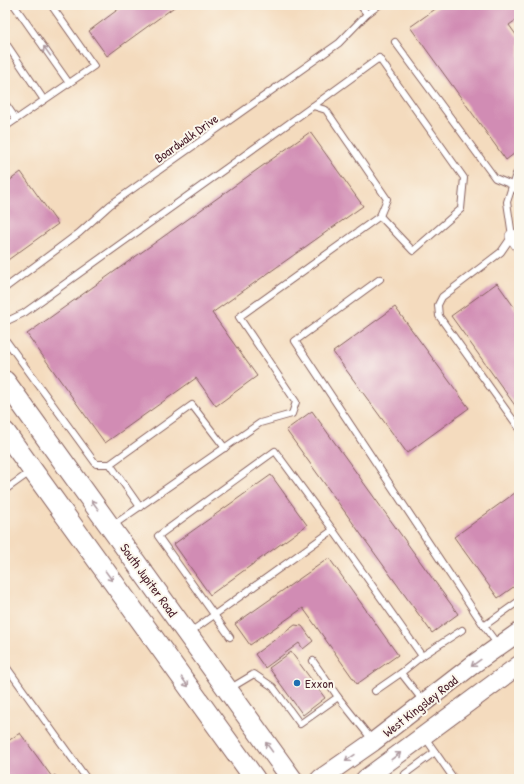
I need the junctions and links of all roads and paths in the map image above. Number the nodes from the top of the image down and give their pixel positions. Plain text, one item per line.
1 (14, 5) edge
2 (51, 5) edge
3 (360, 5) edge
4 (379, 5) edge
5 (366, 14) junction
6 (5, 42) edge
7 (396, 42) dead end
8 (69, 83) junction
9 (44, 100) junction
10 (5, 103) edge
11 (313, 106) junction
12 (16, 119) junction
13 (5, 127) edge
14 (519, 172) edge
15 (512, 185) junction
16 (519, 193) edge
17 (380, 216) junction
18 (516, 241) edge
19 (380, 280) dead end
20 (5, 288) edge
21 (5, 322) edge
22 (5, 339) edge
23 (5, 381) edge
24 (519, 428) edge
25 (5, 432) edge
26 (225, 448) junction
27 (110, 464) junction
28 (32, 470) junction
29 (5, 490) edge
30 (140, 507) junction
31 (111, 527) junction
32 (333, 530) junction
33 (86, 545) junction
34 (519, 601) edge
35 (215, 615) junction
36 (484, 626) junction
37 (462, 630) dead end
38 (519, 632) edge
39 (188, 634) junction
40 (230, 637) dead end
41 (499, 646) junction
42 (422, 656) junction
43 (313, 661) dead end
44 (5, 665) edge
45 (519, 665) edge
46 (401, 673) junction
47 (228, 690) junction
48 (376, 692) dead end
49 (338, 697) junction
50 (424, 703) junction
51 (423, 735) junction
52 (373, 742) junction
53 (435, 752) junction
54 (88, 779) edge
55 (255, 779) edge
56 (292, 779) edge
57 (320, 779) edge
58 (365, 779) edge
59 (408, 779) edge
60 (454, 779) edge

8 -> 1 lane
2 - 8 lane
3 - 5 lane
4 - 5 lane, Boardwalk Drive
5 - 20 lane, Boardwalk Drive
6 - 9 lane
7 - 15 lane
8 - 9 lane
9 - 12 lane
10 - 12 lane
11 - 17 lane
11 - 17 lane
11 - 21 lane
12 - 13 lane
14 - 15 lane
15 - 16 lane
15 - 18 lane
17 - 26 lane
18 - 24 lane
19 - 36 lane
22 - 27 lane
31 -> 23 main road, South Jupiter Road
25 - 28 main road
26 - 27 lane
26 - 30 lane
27 - 30 lane
28 - 29 lane
28 - 33 main road
30 - 31 lane
31 - 33 main road
31 - 39 main road, South Jupiter Road
32 - 35 lane
32 - 35 lane
32 - 42 lane
33 -> 55 main road
34 - 36 lane
35 - 39 lane
35 - 40 lane
36 - 41 lane
37 - 42 lane
38 - 41 main road, West Kingsley Road
39 - 47 main road, South Jupiter Road
41 -> 50 main road, West Kingsley Road
42 - 46 lane
43 - 49 lane
44 - 54 lane
45 - 51 main road, West Kingsley Road
46 - 48 lane
46 - 50 lane
47 - 49 lane
56 -> 47 main road, South Jupiter Road
49 - 52 lane
50 - 52 main road, West Kingsley Road
51 - 53 lane
58 -> 51 main road, West Kingsley Road
52 -> 57 main road, West Kingsley Road
53 - 59 lane
53 - 60 lane

